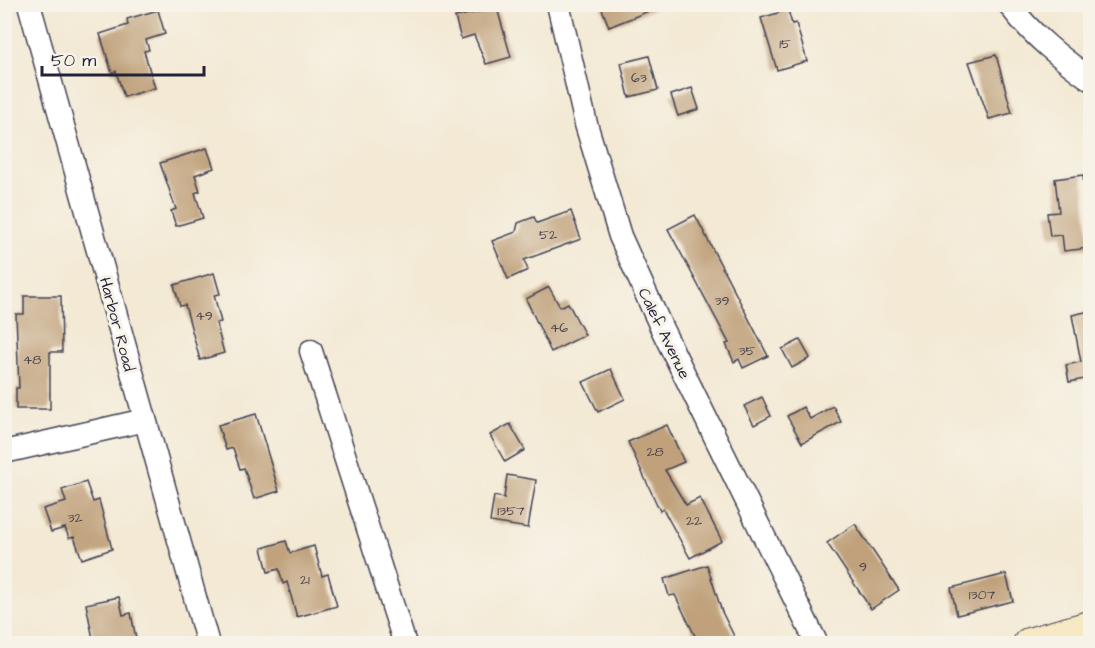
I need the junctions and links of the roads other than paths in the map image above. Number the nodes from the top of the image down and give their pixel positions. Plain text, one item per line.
1 (29, 4) edge
2 (558, 4) edge
3 (1010, 4) edge
4 (1090, 79) edge
5 (311, 351) dead end
6 (145, 420) junction
7 (4, 452) edge
8 (1090, 627) edge
9 (208, 644) edge
10 (405, 644) edge
11 (818, 644) edge
12 (1029, 644) edge

1 - 6 street, Harbor Road
2 - 11 street, Calef Avenue
3 - 4 street
5 - 10 street
6 - 7 street
6 - 9 street, Harbor Road
8 - 12 street

